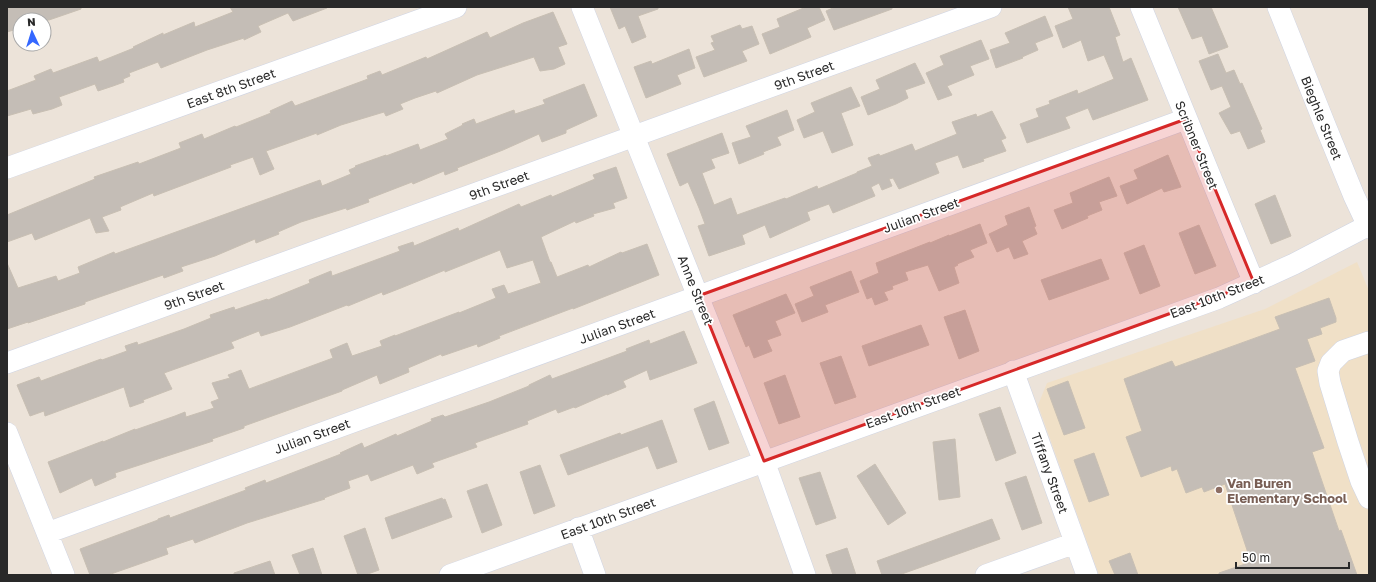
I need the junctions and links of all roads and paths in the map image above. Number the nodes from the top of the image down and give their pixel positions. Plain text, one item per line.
1 (456, 7) edge
2 (582, 7) edge
3 (991, 7) edge
4 (1141, 7) edge
5 (1278, 7) edge
6 (1186, 119) junction
7 (634, 136) junction
8 (7, 168) edge
9 (1369, 226) edge
10 (1254, 283) junction
11 (698, 296) junction
12 (1369, 342) edge
13 (7, 363) edge
14 (1013, 371) junction
15 (7, 433) edge
16 (764, 461) junction
17 (1369, 498) edge
18 (578, 528) junction
19 (48, 533) junction
20 (1075, 543) junction
21 (64, 575) edge
22 (450, 575) edge
23 (595, 575) edge
24 (805, 575) edge
25 (986, 575) edge
26 (1087, 575) edge

1 - 8 street, East 8th Street
2 - 7 street, Anne Street
3 - 7 street, 9th Street
4 - 6 street, Scribner Street
5 - 9 street, Bieghle Street
6 - 10 street, Scribner Street
6 - 11 street, Julian Street
7 - 11 street, Anne Street
7 - 13 street, 9th Street
9 - 10 street, East 10th Street
10 - 14 street, East 10th Street
11 - 16 street, Anne Street
11 - 19 street, Julian Street
12 - 17 street
14 - 16 street, East 10th Street
14 - 20 street, Tiffany Street
15 - 19 street
16 - 18 street, East 10th Street
16 - 24 street, Anne Street
18 - 22 street, East 10th Street
18 - 23 street
19 - 21 street
20 - 25 street
20 - 26 street, Tiffany Street

